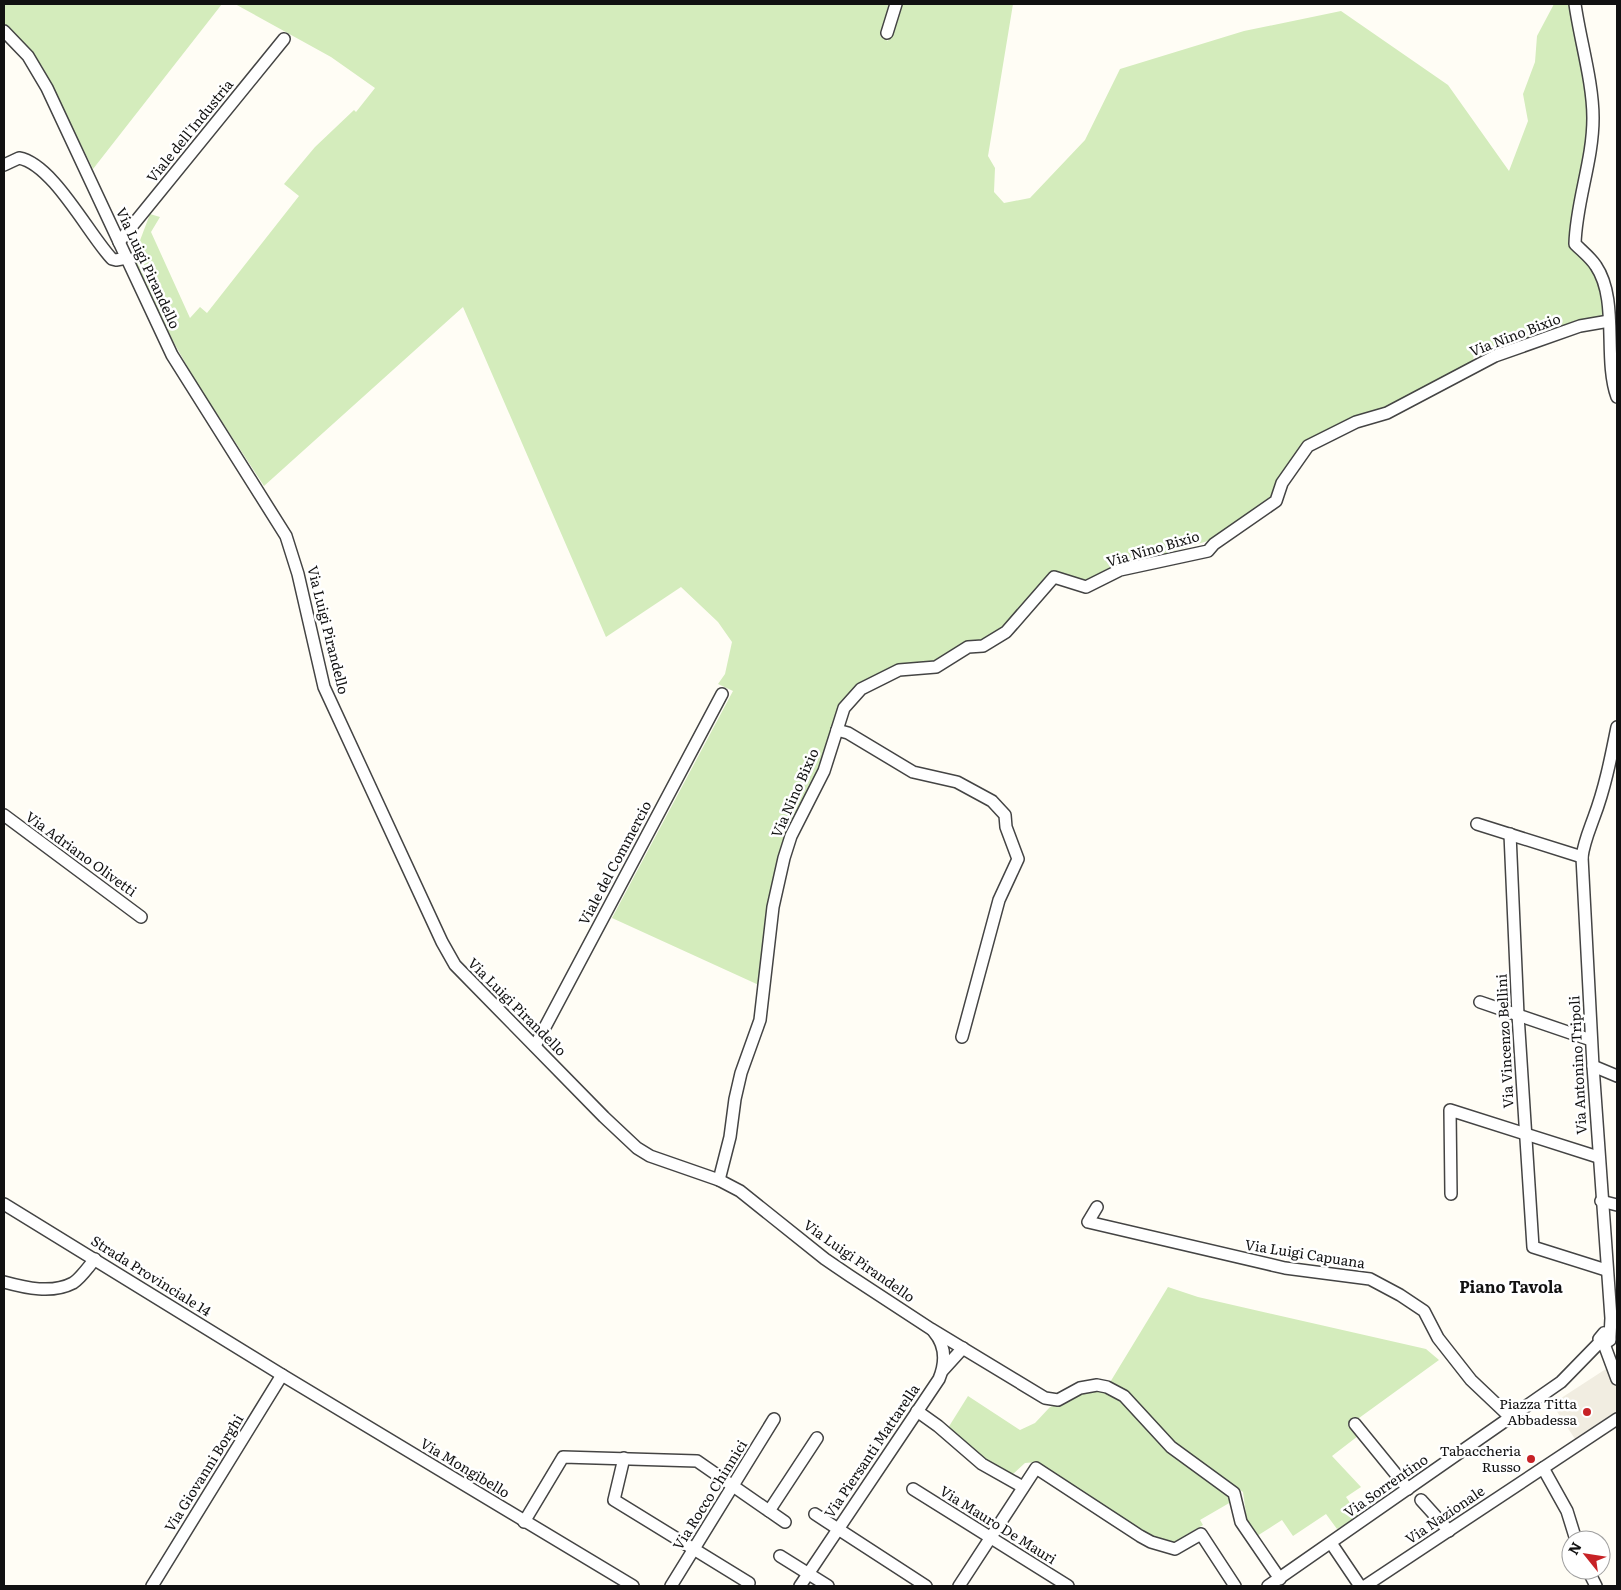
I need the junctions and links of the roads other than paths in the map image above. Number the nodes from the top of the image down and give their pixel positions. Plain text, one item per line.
1 (896, 4) edge
2 (1575, 4) edge
3 (4, 31) edge
4 (887, 33) dead end
5 (284, 39) dead end
6 (4, 165) edge
7 (120, 242) junction
8 (127, 258) junction
9 (1609, 321) junction
10 (1617, 397) edge
11 (722, 694) dead end
12 (1617, 728) edge
13 (837, 730) junction
14 (4, 815) edge
15 (1477, 824) dead end
16 (1510, 834) junction
17 (1582, 857) junction
18 (141, 917) dead end
19 (1480, 1002) dead end
20 (1518, 1016) junction
21 (962, 1037) dead end
22 (1591, 1040) junction
23 (535, 1046) junction
24 (1593, 1066) junction
25 (1617, 1076) edge
26 (1525, 1134) junction
27 (1598, 1157) junction
28 (719, 1180) junction
29 (1451, 1194) dead end
30 (1601, 1201) junction
31 (4, 1204) edge
32 (1617, 1206) edge
33 (1097, 1207) dead end
34 (95, 1259) junction
35 (1606, 1270) junction
36 (4, 1282) edge
37 (931, 1329) junction
38 (1605, 1339) junction
39 (963, 1348) junction
40 (943, 1370) junction
41 (282, 1375) junction
42 (1617, 1377) edge
43 (917, 1411) junction
44 (1510, 1417) junction
45 (774, 1419) dead end
46 (1617, 1419) edge
47 (1355, 1424) dead end
48 (817, 1438) dead end
49 (624, 1458) junction
50 (1543, 1468) junction
51 (734, 1486) junction
52 (1023, 1487) junction
53 (913, 1489) dead end
54 (1408, 1489) junction
55 (1421, 1500) dead end
56 (769, 1511) junction
57 (815, 1514) dead end
58 (524, 1522) junction
59 (785, 1522) dead end
60 (837, 1529) junction
61 (1449, 1530) junction
62 (1573, 1530) edge
63 (990, 1538) junction
64 (1331, 1543) junction
65 (694, 1549) junction
66 (780, 1556) dead end
67 (808, 1574) junction
68 (1280, 1579) junction
69 (749, 1583) dead end
70 (152, 1586) edge
71 (634, 1586) edge
72 (672, 1586) edge
73 (800, 1586) edge
74 (828, 1586) edge
75 (926, 1586) edge
76 (959, 1586) edge
77 (1068, 1586) edge
78 (1235, 1586) edge
79 (1268, 1586) edge
80 (1360, 1586) edge
81 (1365, 1586) edge

1 - 4 street
2 - 9 street
3 - 7 street, Via Luigi Pirandello
5 - 7 street, Viale dell'Industria
6 - 8 street
7 - 8 street, Via Luigi Pirandello
8 - 23 street, Via Luigi Pirandello
9 - 10 street
9 - 13 street, Via Nino Bixio
11 - 23 street, Viale del Commercio
12 - 17 street, Via Antonino Tripoli
13 - 21 street
13 - 28 street, Via Nino Bixio
14 - 18 street, Via Adriano Olivetti
15 - 16 street
16 - 17 street
16 - 20 street, Via Vincenzo Bellini
17 - 22 street, Via Antonino Tripoli
19 - 20 street
20 - 22 street
20 - 26 street, Via Vincenzo Bellini
22 - 24 street, Via Antonino Tripoli
23 - 28 street, Via Luigi Pirandello
24 - 25 street
24 - 27 street, Via Antonino Tripoli
26 - 27 street
26 - 29 street
26 - 35 street, Via Vincenzo Bellini
27 - 30 street, Via Antonino Tripoli
28 - 37 street, Via Luigi Pirandello
30 - 32 street
30 - 35 street, Via Antonino Tripoli
31 - 34 street, Strada Provinciale 14
33 - 44 street, Via Luigi Capuana
34 - 36 street
34 - 41 street, Strada Provinciale 14
35 - 38 street, Via Antonino Tripoli
37 - 39 street, Via Luigi Pirandello
37 - 40 street
38 - 42 street
38 - 44 street, Via Sorrentino
39 - 40 street, Via Piersanti Mattarella
39 - 68 street, Via Luigi Pirandello
40 - 43 street, Via Piersanti Mattarella
41 - 58 street, Via Mongibello
41 - 70 street, Via Giovanni Borghi
43 - 52 street
43 - 60 street, Via Piersanti Mattarella
44 - 54 street, Via Sorrentino
45 - 51 street, Via Rocco Chinnici
46 - 50 street, Via Nazionale
47 - 54 street
48 - 56 street
49 - 51 street
49 - 58 street
49 - 65 street
50 - 61 street, Via Nazionale
50 - 62 street
51 - 56 street
51 - 65 street, Via Rocco Chinnici
52 - 63 street
52 - 78 street
53 - 63 street, Via Mauro De Mauri
54 - 64 street, Via Sorrentino
55 - 61 street
56 - 59 street
57 - 60 street
58 - 71 street, Via Mongibello
60 - 67 street, Via Piersanti Mattarella
60 - 75 street
61 - 81 street, Via Nazionale
63 - 76 street
63 - 77 street, Via Mauro De Mauri
64 - 68 street, Via Sorrentino
64 - 80 street
65 - 69 street
65 - 72 street, Via Rocco Chinnici
66 - 67 street
67 - 73 street, Via Piersanti Mattarella
67 - 74 street
68 - 79 street, Via Sorrentino

